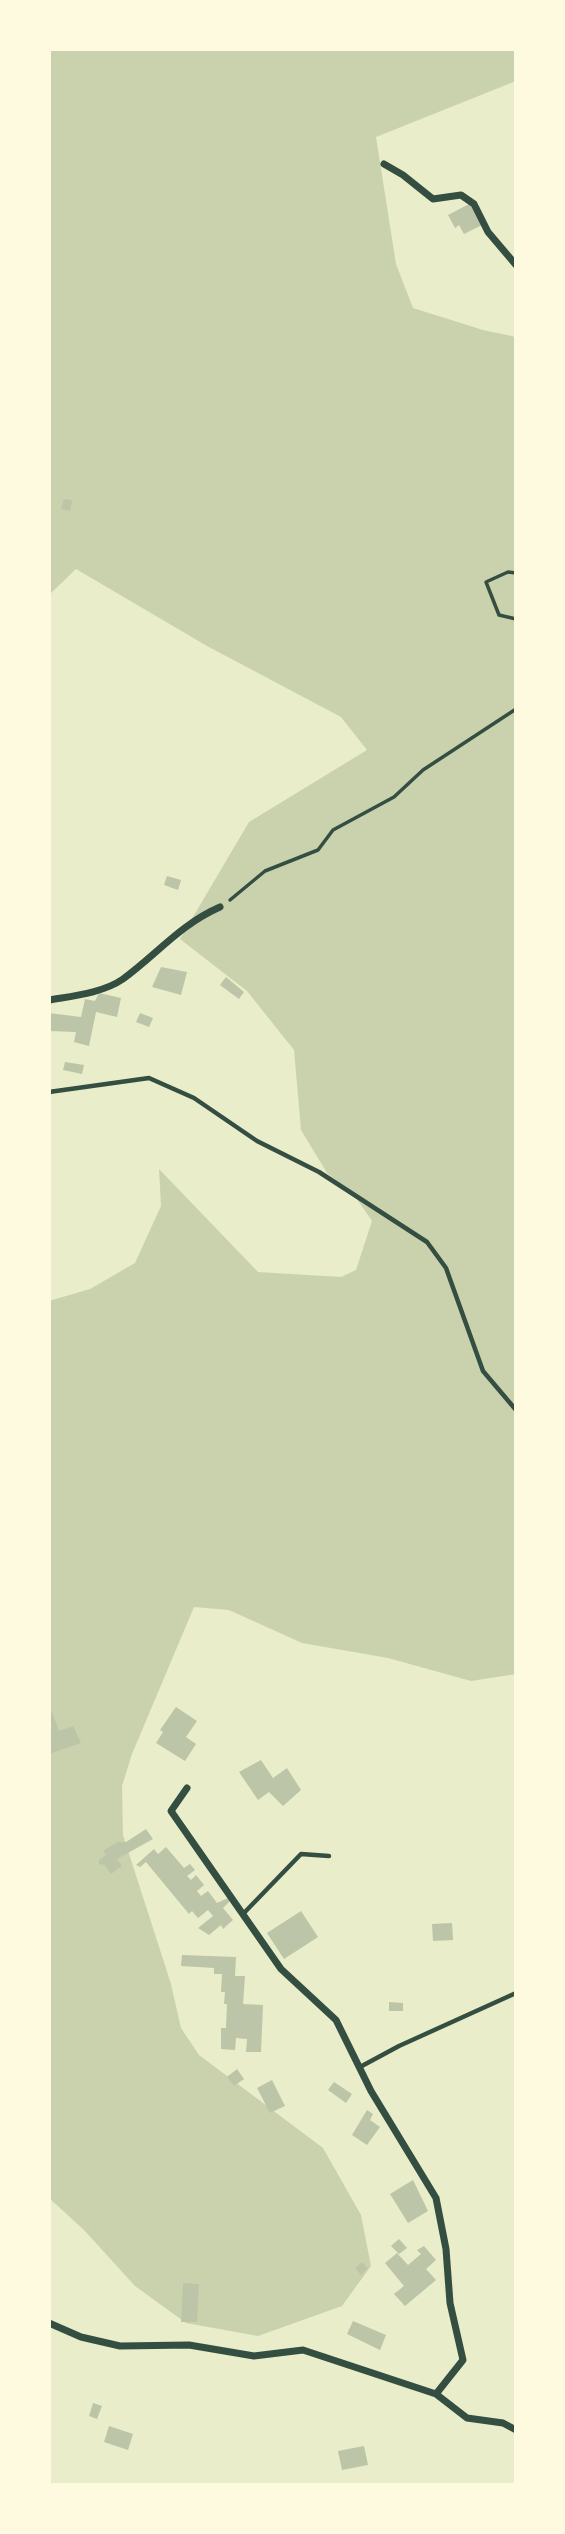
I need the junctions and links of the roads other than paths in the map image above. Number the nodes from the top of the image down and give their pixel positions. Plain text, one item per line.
1 (384, 164) dead end
2 (516, 265) edge
3 (220, 907) road end
4 (49, 1000) edge
5 (49, 1092) edge
6 (516, 1410) edge
7 (187, 1788) dead end
8 (329, 1856) dead end
9 (243, 1914) junction
10 (516, 1993) edge
11 (359, 2068) junction
12 (49, 2323) edge
13 (436, 2394) junction
14 (516, 2430) edge

1 - 2 street
3 - 4 street
5 - 6 lane
7 - 9 street
8 - 9 lane
9 - 11 street
10 - 11 lane
11 - 13 street
12 - 13 street
13 - 14 street

